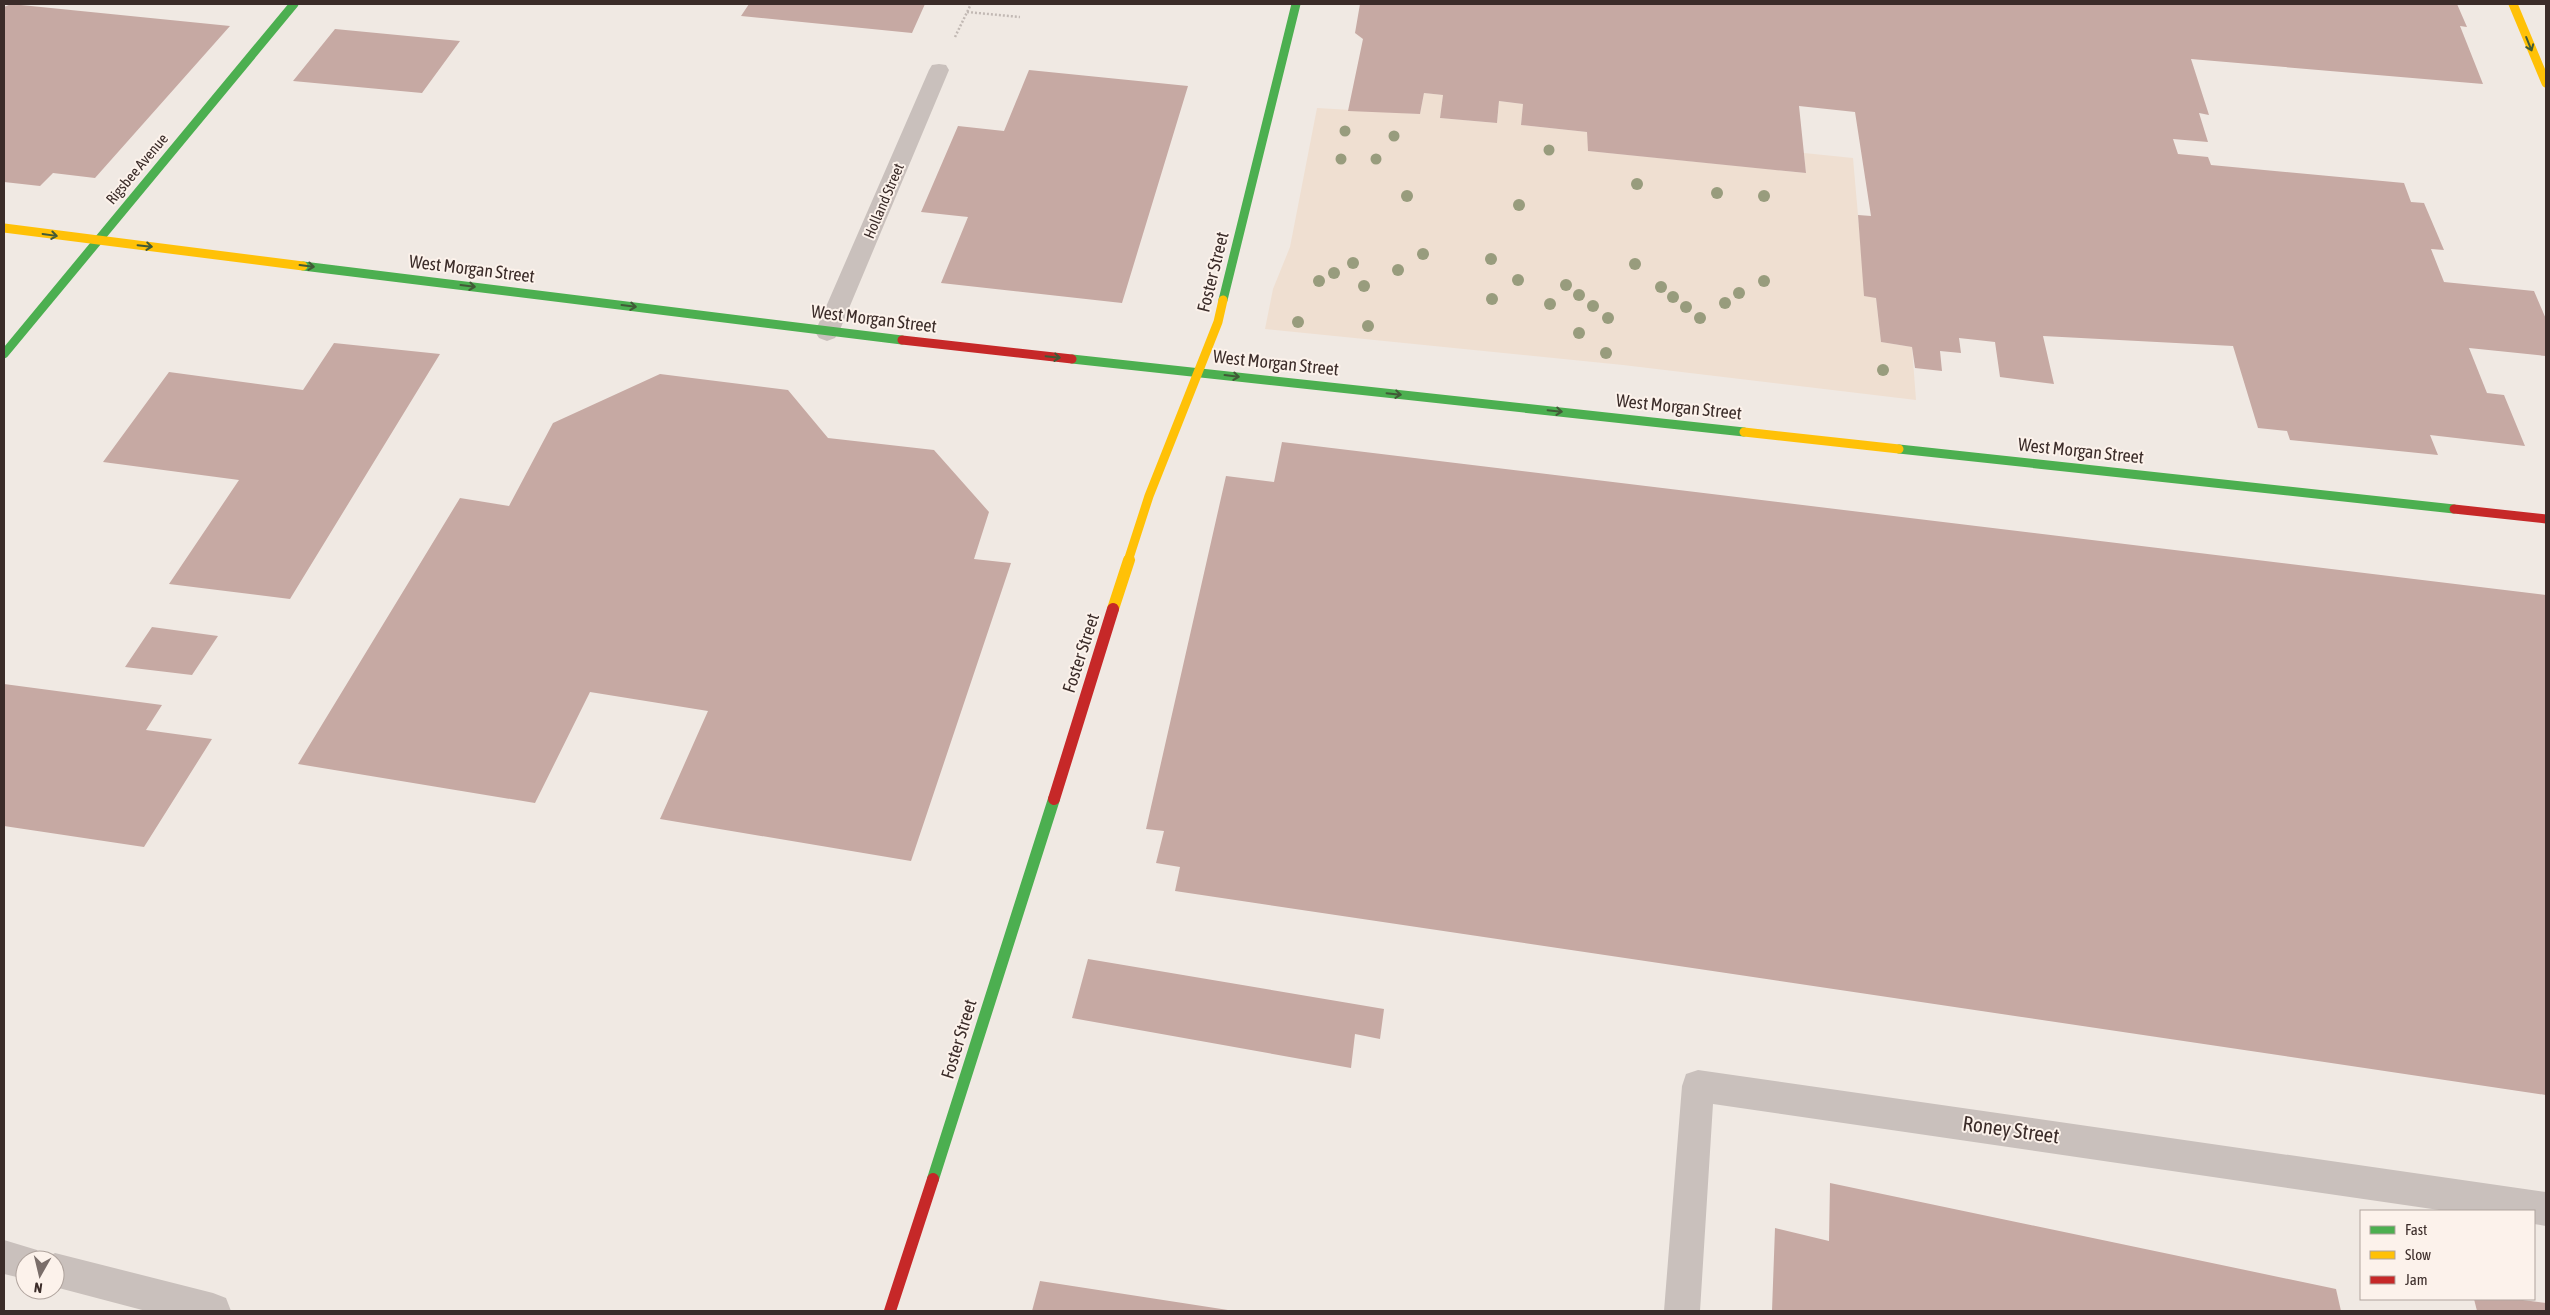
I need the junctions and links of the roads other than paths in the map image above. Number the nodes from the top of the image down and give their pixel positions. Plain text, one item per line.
1 (294, 4) edge
2 (1296, 4) edge
3 (2513, 4) edge
4 (939, 70) dead end
5 (2546, 84) edge
6 (4, 228) edge
7 (97, 241) junction
8 (827, 332) junction
9 (4, 354) edge
10 (1200, 372) junction
11 (2546, 519) edge
12 (2546, 1209) edge
13 (65, 1273) edge
14 (213, 1311) edge
15 (890, 1311) edge
16 (1682, 1311) edge

1 - 7 main road, Rigsbee Avenue
2 - 10 main road, Foster Street
3 -> 5 main road
4 - 8 street, Holland Street
6 -> 7 main road, West Morgan Street
7 -> 8 main road, West Morgan Street
7 - 9 main road, Rigsbee Avenue
8 -> 10 main road, West Morgan Street
10 -> 11 main road, West Morgan Street
10 - 15 main road, Foster Street
12 - 16 street, Roney Street
13 - 14 street

